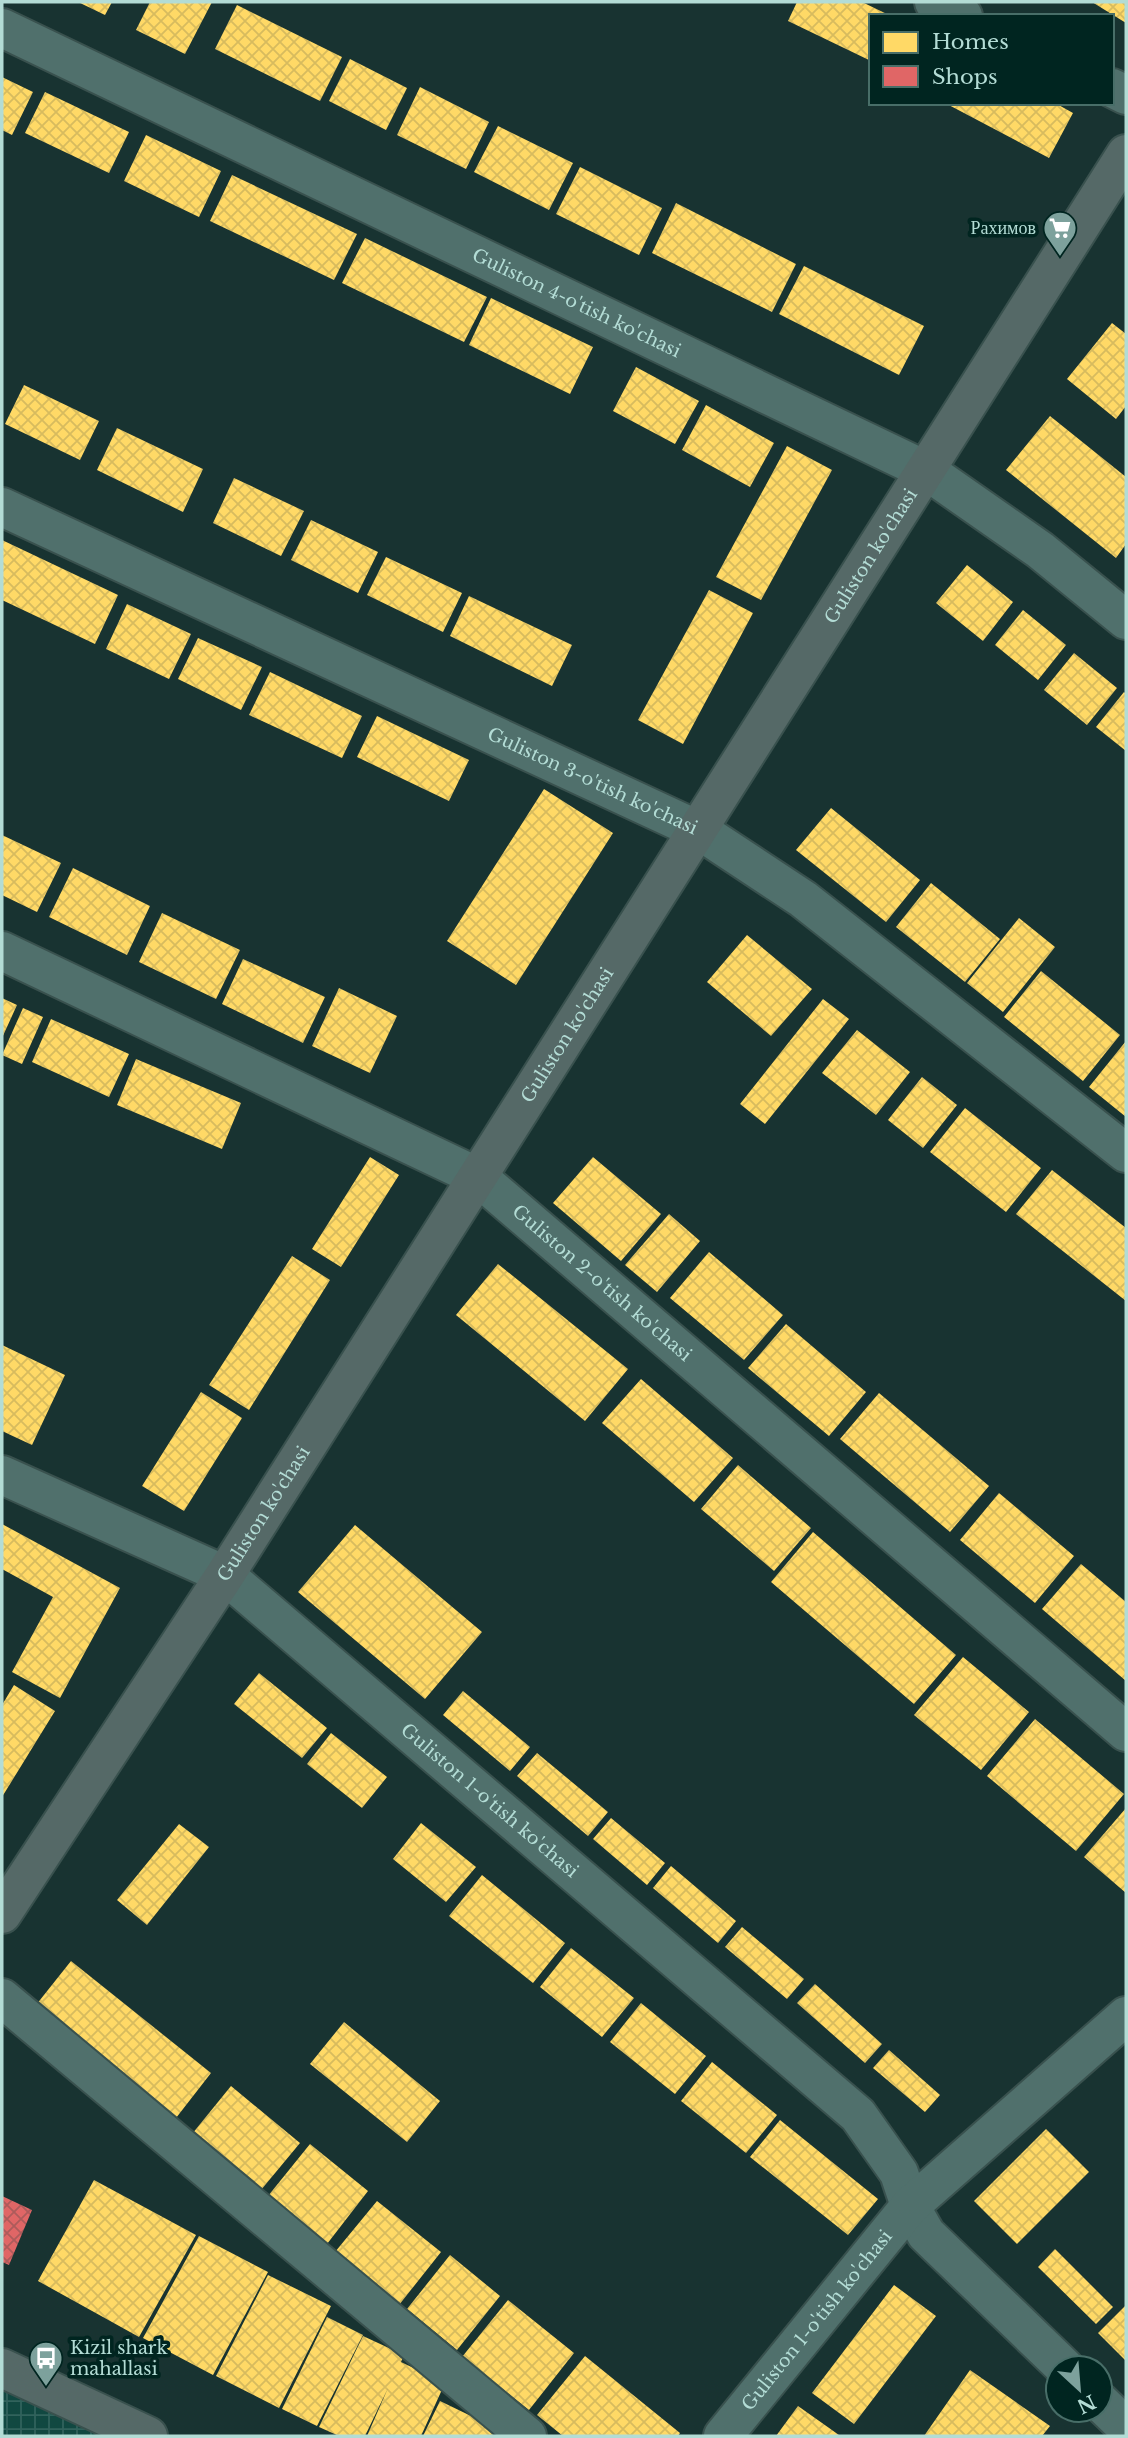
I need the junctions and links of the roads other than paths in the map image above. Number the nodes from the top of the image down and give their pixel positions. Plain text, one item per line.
1 (934, 2) edge
2 (959, 14) edge
3 (2, 28) edge
4 (1126, 154) edge
5 (927, 471) junction
6 (2, 507) edge
7 (1126, 620) edge
8 (700, 831) junction
9 (2, 951) edge
10 (1126, 1153) edge
11 (478, 1177) junction
12 (2, 1475) edge
13 (225, 1575) junction
14 (1126, 1732) edge
15 (2, 1914) edge
16 (2, 1998) edge
17 (1126, 2016) edge
18 (910, 2206) junction
19 (1050, 2354) edge
20 (2, 2368) edge
21 (148, 2436) edge
22 (527, 2436) edge
23 (723, 2436) edge

1 - 2 street
3 - 5 street, Guliston 4-o'tish ko'chasi
4 - 5 main road, Guliston ko'chasi
5 - 7 street, Guliston 4-o'tish ko'chasi
5 - 8 main road, Guliston ko'chasi
6 - 8 street, Guliston 3-o'tish ko'chasi
8 - 10 street, Guliston 3-o'tish ko'chasi
8 - 11 main road, Guliston ko'chasi
9 - 11 street, Guliston 2-o'tish ko'chasi
11 - 13 main road, Guliston ko'chasi
11 - 14 street, Guliston 2-o'tish ko'chasi
12 - 13 street, Guliston 1-o'tish ko'chasi
13 - 15 main road, Guliston ko'chasi
13 - 18 street, Guliston 1-o'tish ko'chasi
16 - 22 street
17 - 18 street, Guliston 1-o'tish ko'chasi
18 - 19 street, Guliston 1-o'tish ko'chasi
18 - 23 street, Guliston 1-o'tish ko'chasi
20 - 21 main road

